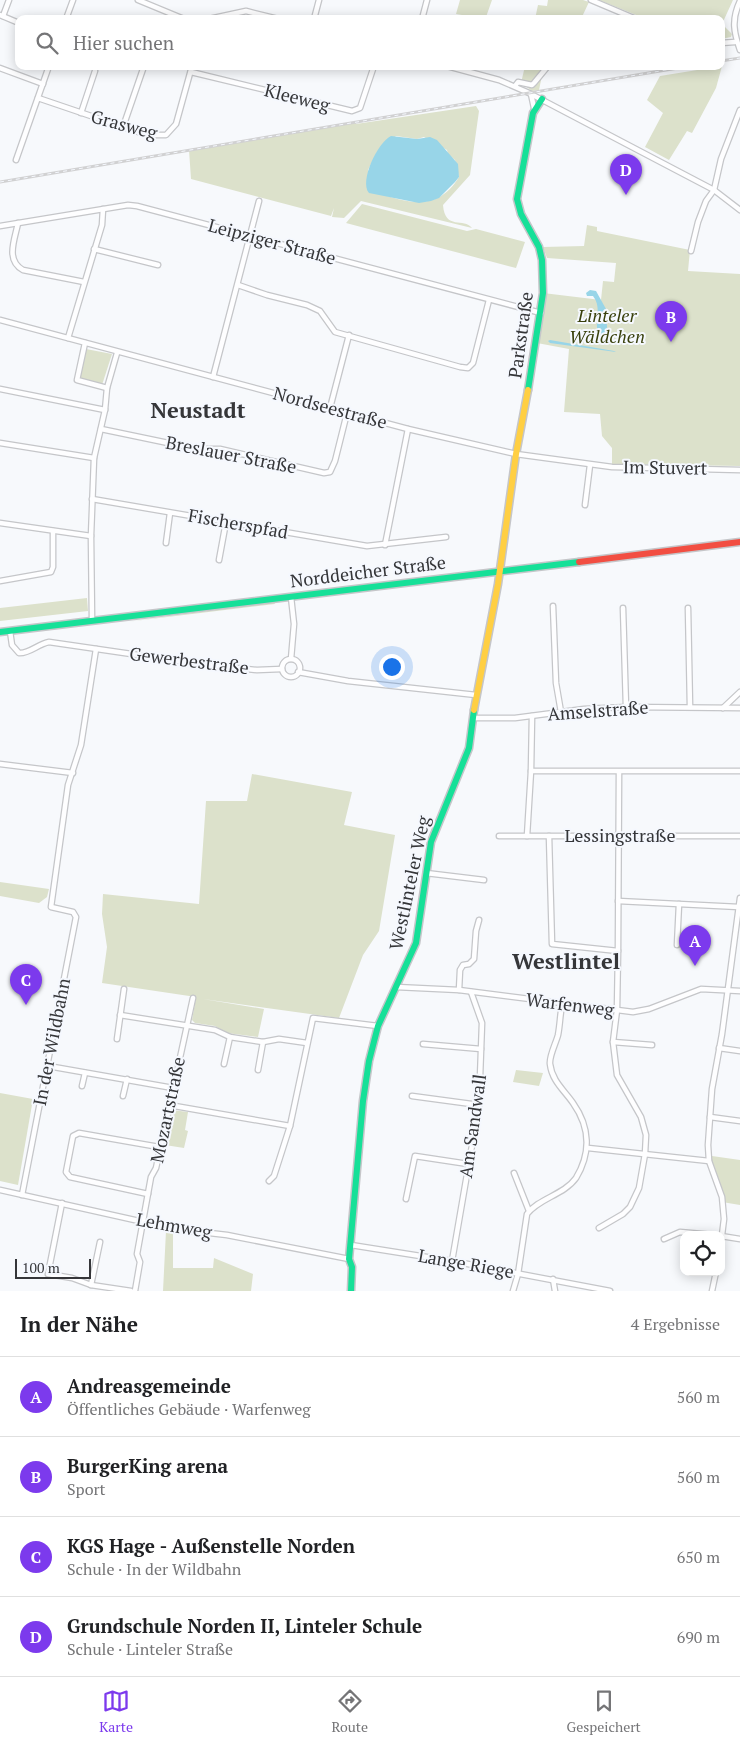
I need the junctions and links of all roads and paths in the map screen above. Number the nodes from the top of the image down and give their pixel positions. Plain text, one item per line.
1 (9, 0) edge
2 (73, 0) edge
3 (138, 0) edge
4 (319, 0) edge
5 (427, 0) edge
6 (591, 0) edge
7 (740, 1) edge
8 (620, 12) junction
9 (1, 15) edge
10 (67, 15) edge
11 (174, 15) edge
12 (228, 15) edge
13 (262, 15) edge
14 (315, 15) edge
15 (423, 15) edge
16 (619, 15) edge
17 (627, 15) edge
18 (15, 20) edge
19 (735, 42) junction
20 (725, 43) edge
21 (740, 50) edge
22 (0, 68) edge
23 (48, 70) edge
24 (142, 70) edge
25 (373, 70) edge
26 (460, 70) edge
27 (545, 70) edge
28 (95, 72) dead end
29 (191, 72) joint
30 (43, 84) junction
31 (514, 86) junction
32 (530, 93) junction
33 (38, 98) junction
34 (542, 99) junction
35 (534, 108) junction
36 (740, 110) edge
37 (81, 113) junction
38 (739, 116) edge
39 (123, 128) junction
40 (16, 160) dead end
41 (714, 190) junction
42 (259, 200) dead end
43 (738, 204) edge
44 (103, 209) junction
45 (740, 210) edge
46 (18, 223) junction
47 (0, 226) edge
48 (250, 236) junction
49 (94, 249) junction
50 (691, 251) dead end
51 (158, 266) dead end
52 (84, 282) junction
53 (238, 285) junction
54 (488, 300) junction
55 (541, 314) junction
56 (0, 320) edge
57 (349, 335) junction
58 (68, 338) junction
59 (85, 343) junction
60 (117, 353) junction
61 (213, 377) junction
62 (0, 388) edge
63 (106, 388) junction
64 (330, 408) junction
65 (105, 410) junction
66 (347, 413) junction
67 (102, 429) junction
68 (408, 429) junction
69 (0, 443) edge
70 (516, 454) junction
71 (94, 458) junction
72 (590, 465) junction
73 (740, 470) edge
74 (92, 499) junction
75 (586, 505) dead end
76 (170, 513) junction
77 (226, 522) junction
78 (0, 523) edge
79 (53, 531) junction
80 (91, 536) junction
81 (446, 538) dead end
82 (740, 542) edge
83 (166, 543) dead end
84 (385, 545) junction
85 (219, 560) dead end
86 (500, 571) junction
87 (0, 581) edge
88 (291, 597) junction
89 (553, 606) dead end
90 (623, 608) dead end
91 (688, 608) dead end
92 (92, 620) junction
93 (10, 631) junction
94 (0, 632) edge
95 (96, 649) junction
96 (291, 659) junction
97 (282, 669) junction
98 (298, 672) junction
99 (740, 692) edge
100 (476, 695) junction
101 (626, 707) junction
102 (690, 707) junction
103 (723, 708) junction
104 (740, 708) edge
105 (561, 712) junction
106 (532, 716) junction
107 (474, 718) junction
108 (0, 764) edge
109 (740, 771) edge
110 (531, 772) junction
111 (619, 772) junction
112 (73, 773) junction
113 (619, 835) junction
114 (499, 836) dead end
115 (527, 836) junction
116 (550, 836) junction
117 (740, 836) edge
118 (426, 873) junction
119 (484, 880) dead end
120 (740, 898) edge
121 (618, 901) junction
122 (679, 904) junction
123 (738, 907) junction
124 (479, 920) dead end
125 (677, 945) dead end
126 (618, 951) junction
127 (396, 987) junction
128 (124, 989) dead end
129 (458, 990) junction
130 (728, 990) junction
131 (740, 991) edge
132 (471, 992) junction
133 (193, 998) dead end
134 (562, 1005) junction
135 (617, 1010) junction
136 (120, 1015) junction
137 (187, 1025) junction
138 (378, 1026) junction
139 (230, 1037) junction
140 (117, 1038) dead end
141 (264, 1042) junction
142 (613, 1042) junction
143 (307, 1044) junction
144 (424, 1044) dead end
145 (652, 1045) dead end
146 (719, 1048) junction
147 (482, 1049) junction
148 (740, 1051) edge
149 (224, 1064) dead end
150 (48, 1066) junction
151 (258, 1070) dead end
152 (85, 1073) junction
153 (127, 1079) junction
154 (82, 1086) dead end
155 (173, 1088) junction
156 (123, 1096) dead end
157 (412, 1096) dead end
158 (479, 1104) junction
159 (169, 1105) junction
160 (710, 1117) junction
161 (740, 1121) edge
162 (290, 1126) junction
163 (159, 1147) junction
164 (588, 1148) junction
165 (645, 1154) junction
166 (710, 1161) junction
167 (468, 1164) junction
168 (514, 1173) dead end
169 (269, 1181) dead end
170 (0, 1190) edge
171 (148, 1194) junction
172 (22, 1195) junction
173 (406, 1199) dead end
174 (62, 1203) junction
175 (529, 1211) junction
176 (144, 1222) junction
177 (598, 1228) dead end
178 (723, 1231) edge
179 (680, 1232) edge
180 (725, 1236) edge
181 (664, 1239) dead end
182 (740, 1239) edge
183 (100, 1242) dead end
184 (350, 1245) junction
185 (349, 1259) junction
186 (452, 1260) junction
187 (518, 1274) junction
188 (715, 1276) edge
189 (552, 1279) junction
190 (91, 1285) junction
191 (131, 1291) edge
192 (136, 1291) edge
193 (351, 1291) edge
194 (513, 1291) edge
195 (555, 1291) edge
196 (610, 1291) edge
197 (712, 1291) edge

1 - 9 street
2 - 10 street
3 - 11 street
4 - 14 street
5 - 15 street
6 - 8 street
7 - 19 street
8 - 16 street
8 - 17 street
9 - 18 street
12 - 13 street
19 - 20 street
19 - 21 street
22 - 30 street
23 - 30 street
24 - 39 street
25 - 29 street, Kleeweg
26 - 31 street
27 - 31 street
28 - 37 street
29 - 39 street, Grasweg
30 - 33 street
31 - 32 street
32 - 34 street
32 - 35 street, Parkstraße
33 - 37 street, Grasweg
33 - 40 street
34 - 35 street
34 - 41 street
35 - 55 street, Parkstraße
36 - 38 street
37 - 39 street, Grasweg
38 - 41 street
41 - 43 street
41 - 50 street
42 - 48 street
43 - 45 street
44 - 46 street, Leipziger Straße
44 - 48 street, Leipziger Straße
44 - 49 street
46 - 47 street, Leipziger Straße
46 - 52 street
48 - 53 street
48 - 54 street, Leipziger Straße
49 - 51 street
49 - 52 street
52 - 58 street
53 - 57 street
53 - 61 street
54 - 55 street, Leipziger Straße
54 - 57 street
55 - 70 street, Parkstraße
56 - 58 street, Nordseestraße
57 - 64 street
58 - 59 street, Nordseestraße
59 - 60 street, Nordseestraße
59 - 63 street
60 - 61 street, Nordseestraße
60 - 63 street
61 - 64 street, Nordseestraße
62 - 65 street
63 - 65 street
64 - 66 street, Nordseestraße
65 - 67 street
66 - 67 street, Breslauer Straße
66 - 68 street, Nordseestraße
67 - 71 street
68 - 70 street, Nordseestraße
68 - 84 street
69 - 71 street
70 - 72 street, Im Stuvert
70 - 86 street, Parkstraße
71 - 74 street
72 - 73 street, Im Stuvert
72 - 75 street
74 - 76 street, Fischerspfad
74 - 80 street
76 - 77 street, Fischerspfad
76 - 83 street
77 - 84 street, Fischerspfad
77 - 85 street
78 - 79 street
79 - 80 street
79 - 87 street
80 - 92 street
81 - 84 street, Fischerspfad
82 - 86 street, Norddeicher Straße
86 - 88 street, Norddeicher Straße
86 - 100 street, Westlinteler Weg
88 - 92 street, Norddeicher Straße
88 - 96 street
89 - 105 street
90 - 101 street
91 - 102 street
92 - 93 street, Norddeicher Straße
93 - 94 street, Norddeicher Straße
93 - 95 street, Gewerbestraße
95 - 97 street, Gewerbestraße
95 - 112 street
96 - 97 street
96 - 98 street
97 - 98 street, Gewerbestraße
98 - 100 street, Gewerbestraße
99 - 103 street
100 - 107 street, Westlinteler Weg
101 - 102 street, Amselstraße
101 - 105 street, Amselstraße
102 - 103 street, Amselstraße
103 - 104 street, Amselstraße
105 - 106 street, Amselstraße
106 - 107 street, Amselstraße
106 - 110 street
107 - 118 street, Westlinteler Weg
108 - 112 street
109 - 111 street
110 - 111 street
110 - 115 street
111 - 113 street
112 - 150 street, In der Wildbahn
113 - 116 street, Lessingstraße
113 - 117 street, Lessingstraße
113 - 121 street
114 - 115 street, Lessingstraße
115 - 116 street, Lessingstraße
116 - 126 street
118 - 119 street
118 - 127 street, Westlinteler Weg
120 - 123 street
121 - 122 street
121 - 126 street
122 - 123 street
122 - 125 street
123 - 130 street
124 - 129 street
126 - 135 street
127 - 129 street, Warfenweg
127 - 138 street, Westlinteler Weg
128 - 136 street
129 - 132 street, Warfenweg
130 - 131 street, Warfenweg
130 - 135 street, Warfenweg
130 - 146 street
132 - 134 street, Warfenweg
132 - 147 street, Am Sandwall
133 - 137 street, Mozartstraße
134 - 135 street, Warfenweg
134 - 164 street
135 - 142 street
136 - 137 street
136 - 140 street
137 - 139 street
137 - 155 street, Mozartstraße
138 - 143 street
138 - 184 street, Westlinteler Weg
139 - 141 street
139 - 149 street
141 - 143 street
141 - 151 street
142 - 145 street
142 - 165 street
143 - 162 street
144 - 147 street
146 - 148 street
146 - 160 street
147 - 158 street, Am Sandwall
150 - 152 street
150 - 172 street, In der Wildbahn
152 - 153 street
152 - 154 street
153 - 155 street
153 - 156 street
155 - 159 street, Mozartstraße
157 - 158 street
158 - 167 street, Am Sandwall
159 - 162 street
159 - 163 street, Mozartstraße
160 - 161 street
160 - 166 street
162 - 169 street
163 - 171 street, Mozartstraße
163 - 171 street
164 - 165 street
164 - 175 street
165 - 166 street
165 - 177 street
166 - 178 street
167 - 173 street
167 - 186 street, Am Sandwall
168 - 175 street
170 - 172 street, Lehmweg
171 - 176 street, Mozartstraße
172 - 174 street, Lehmweg
174 - 176 street, Lehmweg
174 - 190 street
175 - 187 street
176 - 185 street, Lehmweg
176 - 192 street, Mozartstraße
179 - 181 street
180 - 182 street
183 - 190 street
184 - 185 street, Westlinteler Weg
184 - 186 street, Lange Riege
185 - 193 street, Westlinteler Weg
186 - 187 street, Lange Riege
187 - 189 street, Lange Riege
187 - 194 street
188 - 197 street
189 - 195 street
189 - 196 street, Lange Riege
190 - 191 street

